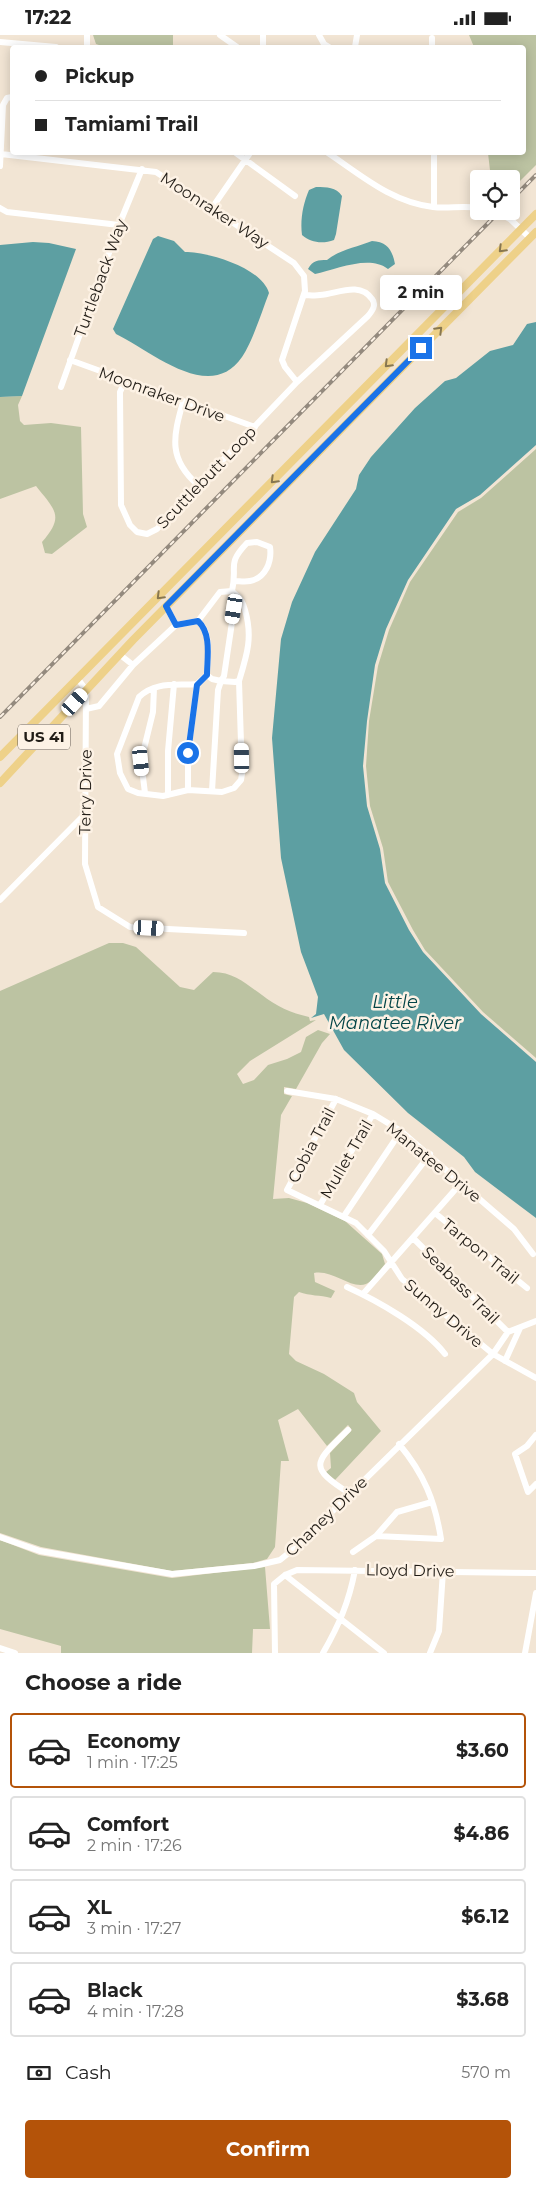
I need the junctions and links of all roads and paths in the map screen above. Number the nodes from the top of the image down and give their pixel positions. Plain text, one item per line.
1 (220, 35) edge
2 (432, 38) dead end
3 (0, 42) edge
4 (34, 45) edge
5 (234, 45) edge
6 (432, 45) edge
7 (10, 97) edge
8 (1, 154) edge
9 (10, 155) edge
10 (331, 155) edge
11 (434, 155) edge
12 (248, 156) edge
13 (0, 165) edge
14 (142, 169) junction
15 (295, 196) dead end
16 (434, 207) junction
17 (0, 208) edge
18 (212, 208) junction
19 (470, 208) edge
20 (536, 214) edge
21 (511, 220) edge
22 (119, 225) junction
23 (521, 229) junction
24 (533, 235) edge
25 (304, 295) junction
26 (70, 360) junction
27 (125, 381) junction
28 (297, 382) junction
29 (61, 387) dead end
30 (183, 402) junction
31 (331, 422) junction
32 (255, 427) junction
33 (340, 431) junction
34 (198, 485) junction
35 (234, 581) junction
36 (233, 592) junction
37 (166, 606) junction
38 (198, 621) junction
39 (176, 625) junction
40 (120, 654) junction
41 (133, 665) junction
42 (207, 675) junction
43 (78, 679) junction
44 (221, 681) junction
45 (239, 681) junction
46 (174, 684) junction
47 (197, 685) junction
48 (154, 688) junction
49 (86, 689) junction
50 (86, 709) junction
51 (0, 757) edge
52 (0, 783) edge
53 (188, 790) junction
54 (212, 791) junction
55 (145, 793) junction
56 (168, 795) junction
57 (85, 814) junction
58 (0, 900) edge
59 (244, 933) dead end
60 (287, 1091) dead end
61 (336, 1099) junction
62 (372, 1114) junction
63 (401, 1131) junction
64 (430, 1154) junction
65 (461, 1183) junction
66 (287, 1190) joint
67 (320, 1205) junction
68 (435, 1213) junction
69 (344, 1216) junction
70 (368, 1235) junction
71 (413, 1238) junction
72 (533, 1254) dead end
73 (391, 1262) junction
74 (346, 1287) dead end
75 (528, 1288) dead end
76 (363, 1294) junction
77 (536, 1321) edge
78 (520, 1328) junction
79 (508, 1332) junction
80 (445, 1354) dead end
81 (493, 1354) junction
82 (505, 1361) junction
83 (536, 1378) edge
84 (348, 1430) dead end
85 (536, 1435) edge
86 (399, 1444) junction
87 (536, 1484) edge
88 (349, 1493) junction
89 (432, 1502) junction
90 (376, 1536) junction
91 (0, 1537) edge
92 (353, 1552) dead end
93 (356, 1570) junction
94 (443, 1571) junction
95 (536, 1573) edge
96 (285, 1575) junction
97 (536, 1593) edge
98 (341, 1620) junction
99 (0, 1648) edge
100 (15, 1653) edge
101 (275, 1653) edge
102 (322, 1653) edge
103 (384, 1653) edge
104 (430, 1653) edge
105 (525, 1653) edge

1 - 5 street
2 - 6 street
3 - 4 street
7 - 8 street
8 - 13 street
9 - 14 street, Moonraker Way
10 - 16 street
11 - 16 street
12 - 15 street
12 - 18 street
14 - 18 street, Moonraker Way
14 - 22 street, Turtleback Way
16 - 19 street
17 - 22 street
18 - 25 street, Moonraker Way
20 - 23 main road, US 41
21 - 23 street
22 - 26 street, Turtleback Way
23 - 24 street
23 -> 31 main road, US 41
33 -> 24 main road, US 41
25 - 28 street, Moonraker Way
25 - 28 street, Scuttlebutt Loop
26 - 27 street, Moonraker Drive
26 - 29 street, Turtleback Way
27 - 30 street, Moonraker Drive
27 - 34 street, Scuttlebutt Loop
28 - 32 street, Scuttlebutt Loop
30 - 32 street, Moonraker Drive
30 - 34 street
31 - 33 street
31 -> 43 main road, US 41
32 - 34 street, Scuttlebutt Loop
33 - 37 main road, US 41
35 - 35 street
35 - 36 street
36 - 38 street
36 - 44 street
36 - 45 street
37 - 39 street
37 - 40 main road, US 41
38 - 39 street
38 - 42 street
39 - 41 street
40 - 41 street
40 - 49 main road, US 41
41 - 50 street
42 - 44 street
42 - 47 street
43 - 49 street
43 - 51 main road, US 41
44 - 45 street
44 - 54 street
45 - 54 street
46 - 47 street
46 - 48 street
46 - 56 street
47 - 53 street
48 - 55 street
48 - 55 street
49 - 50 street, Terry Drive
49 - 52 main road, US 41
50 - 57 street, Terry Drive
53 - 54 street
53 - 56 street
55 - 56 street
57 - 58 street
57 - 59 street, Terry Drive
60 - 61 street, Manatee Drive
61 - 62 street, Manatee Drive
61 - 66 street, Cobia Trail
62 - 63 street, Manatee Drive
62 - 67 street, Mullet Trail
63 - 64 street, Manatee Drive
63 - 69 street
64 - 65 street, Manatee Drive
64 - 70 street
65 - 68 street
65 - 72 street, Manatee Drive
66 - 67 street, Sunny Drive
67 - 69 street, Sunny Drive
68 - 71 street
68 - 75 street, Tarpon Trail
69 - 70 street, Sunny Drive
70 - 73 street, Sunny Drive
71 - 73 street
71 - 79 street, Seabass Trail
73 - 76 street
73 - 81 street, Sunny Drive
74 - 76 street
76 - 80 street
77 - 78 street
78 - 79 street
78 - 82 street
79 - 81 street, Chaney Drive
81 - 82 street, Sunny Drive
81 - 86 street, Chaney Drive
82 - 83 street, Sunny Drive
84 - 88 street
85 - 87 street
86 - 88 street, Chaney Drive
86 - 89 street
88 - 91 street, Chaney Drive
89 - 90 street
89 - 90 street
90 - 92 street
93 - 94 street, Lloyd Drive
93 - 96 street, Lloyd Drive
93 - 98 street
94 - 95 street, Lloyd Drive
94 - 104 street
96 - 98 street
96 - 101 street
97 - 105 street
98 - 102 street
98 - 103 street
99 - 100 street

